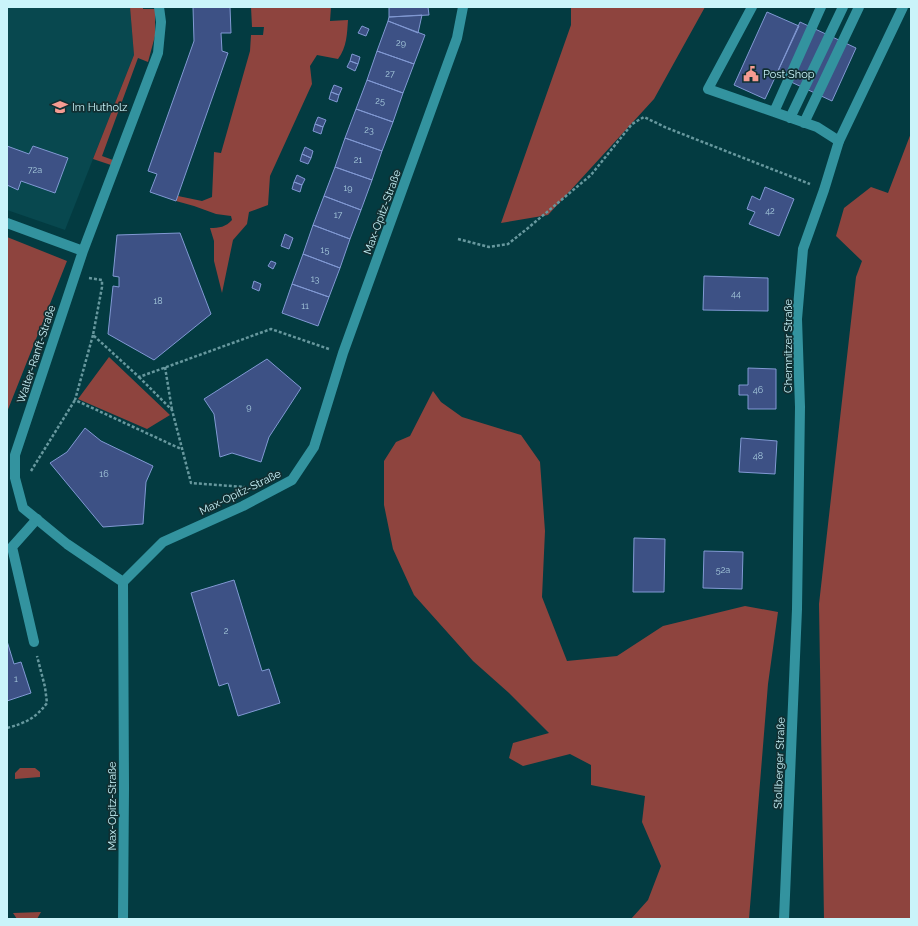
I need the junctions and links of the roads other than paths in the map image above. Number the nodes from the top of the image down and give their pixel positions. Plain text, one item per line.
1 (159, 7) edge
2 (463, 7) edge
3 (752, 7) edge
4 (821, 7) edge
5 (843, 7) edge
6 (859, 7) edge
7 (903, 7) edge
8 (774, 112) junction
9 (790, 118) junction
10 (804, 123) junction
11 (839, 141) junction
12 (7, 223) edge
13 (83, 251) junction
14 (37, 520) junction
15 (123, 582) junction
16 (797, 609) joint
17 (34, 642) road end
18 (122, 919) edge
19 (784, 919) edge

1 - 13 street, Walter-Ranft-Straße
2 - 15 street, Max-Opitz-Straße
3 - 8 street
4 - 8 street
5 - 9 street
6 - 10 street
7 - 11 street, Chemnitzer Straße
8 - 9 street
9 - 10 street
10 - 11 street
11 - 16 street, Chemnitzer Straße
12 - 13 street
13 - 14 street, Walter-Ranft-Straße
14 - 15 street, Walter-Ranft-Straße
14 - 17 street
15 - 18 street, Max-Opitz-Straße
16 - 19 street, Stollberger Straße

